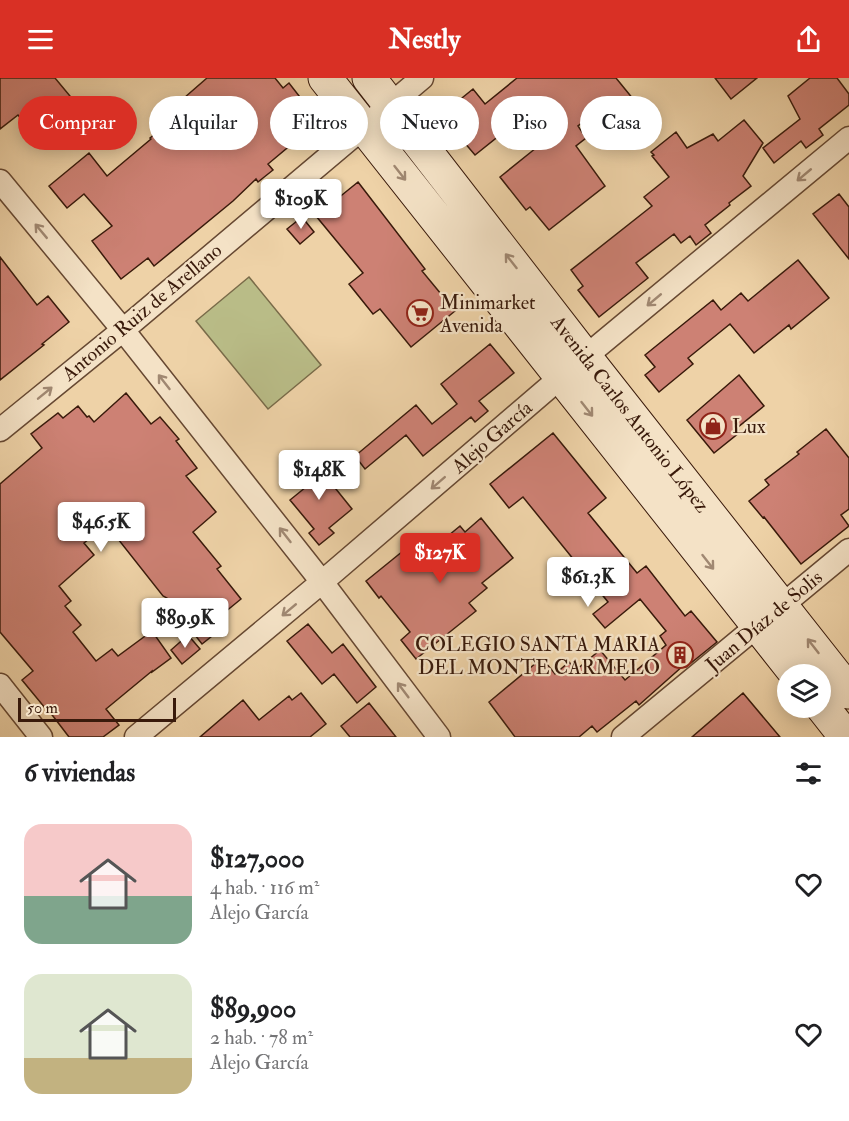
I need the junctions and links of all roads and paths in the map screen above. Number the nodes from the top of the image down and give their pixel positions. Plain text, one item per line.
1 (325, 78) edge
2 (369, 78) edge
3 (422, 78) edge
4 (339, 96) edge
5 (384, 96) edge
6 (400, 96) edge
7 (380, 112) edge
8 (368, 122) edge
9 (368, 132) edge
10 (849, 138) edge
11 (335, 150) edge
12 (422, 150) edge
13 (0, 181) edge
14 (123, 330) junction
15 (573, 367) junction
16 (0, 430) edge
17 (849, 550) edge
18 (322, 582) junction
19 (770, 616) junction
20 (792, 664) edge
21 (0, 685) edge
22 (849, 692) edge
23 (831, 718) edge
24 (41, 737) edge
25 (136, 737) edge
26 (439, 737) edge
27 (623, 737) edge
28 (846, 737) edge

1 - 4 main road, Avenida Carlos Antonio López
2 - 5 main road, Avenida Carlos Antonio López
3 - 6 street, Antonio Ruiz de Arellano
7 - 8 street, Antonio Ruiz de Arellano
9 -> 15 main road, Avenida Carlos Antonio López
10 -> 15 street, Alejo García
11 - 14 street, Antonio Ruiz de Arellano
15 -> 12 main road, Avenida Carlos Antonio López
14 -> 13 street
16 -> 14 street, Antonio Ruiz de Arellano
18 -> 14 street
15 -> 18 street, Alejo García
15 - 19 main road, Avenida Carlos Antonio López
17 - 19 street, Juan Díaz de Solis
18 -> 25 street, Alejo García
26 -> 18 street
19 - 20 main road, Avenida Carlos Antonio López
22 -> 19 main road, Avenida Carlos Antonio López
19 - 27 street, Juan Díaz de Solis
21 - 24 street
23 - 28 main road

